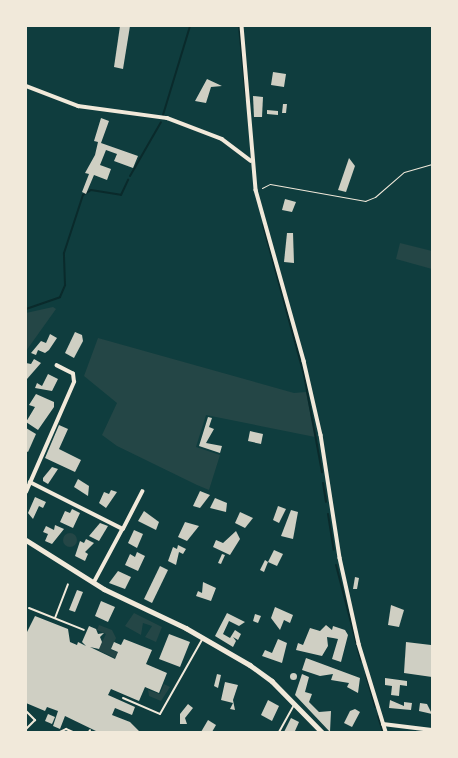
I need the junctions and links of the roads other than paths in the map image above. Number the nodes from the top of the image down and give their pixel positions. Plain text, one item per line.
1 (242, 26) edge
2 (26, 86) edge
3 (251, 161) junction
4 (57, 366) dead end
5 (30, 482) junction
6 (26, 492) edge
7 (142, 492) dead end
8 (123, 530) junction
9 (26, 540) edge
10 (94, 583) junction
11 (68, 584) dead end
12 (26, 602) edge
13 (29, 608) junction
14 (26, 615) edge
15 (54, 618) junction
16 (84, 630) dead end
17 (203, 636) junction
18 (123, 698) dead end
19 (295, 704) junction
20 (26, 711) edge
21 (383, 724) junction
22 (26, 729) edge
23 (432, 730) edge
24 (319, 731) edge
25 (60, 732) edge
26 (73, 732) edge
27 (279, 732) edge
28 (386, 732) edge

1 - 3 street
2 - 3 street
3 - 21 street
4 - 5 street
5 - 6 street
5 - 8 street
7 - 8 street
8 - 10 street
9 - 10 street
10 - 17 street
11 - 15 lane
12 - 13 lane
13 - 14 lane
13 - 15 lane
15 - 16 lane
17 - 18 lane
17 - 19 street
19 - 24 street
19 - 27 lane
20 - 22 lane
21 - 23 street
21 - 28 street
25 - 26 lane

